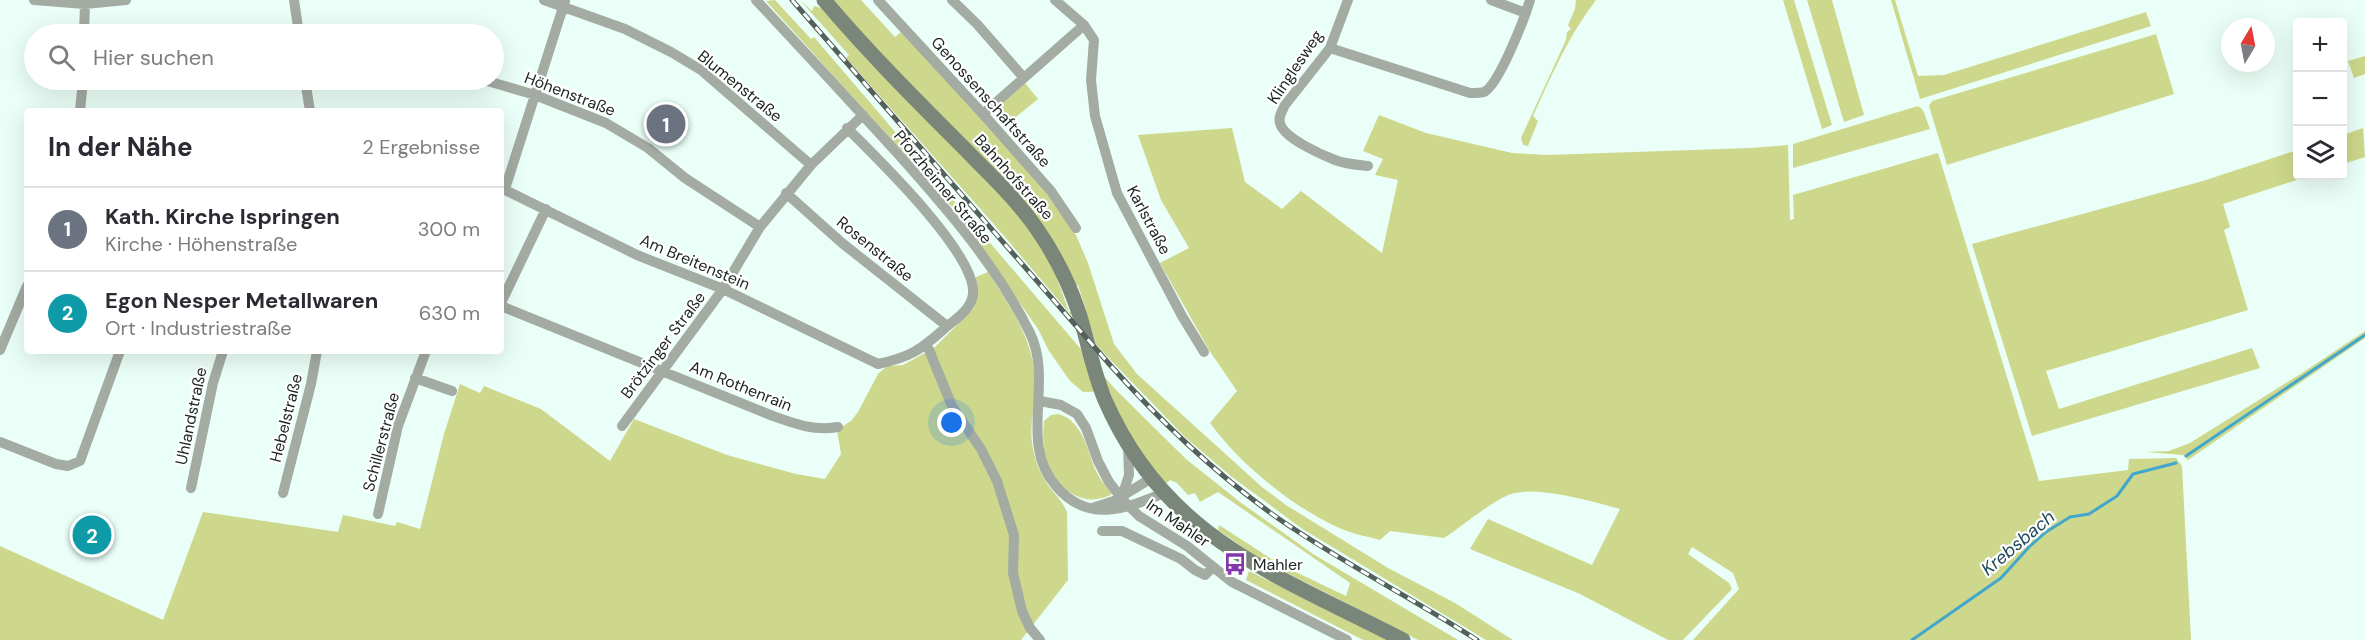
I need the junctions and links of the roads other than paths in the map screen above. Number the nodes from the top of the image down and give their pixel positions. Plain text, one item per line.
1 (34, 0) edge
2 (126, 0) edge
3 (294, 0) edge
4 (544, 0) edge
5 (756, 0) edge
6 (825, 0) edge
7 (878, 0) edge
8 (952, 0) edge
9 (1055, 0) edge
10 (1348, 0) edge
11 (1491, 0) edge
12 (1530, 0) edge
13 (565, 3) edge
14 (85, 4) junction
15 (1526, 13) junction
16 (84, 24) edge
17 (298, 24) edge
18 (1084, 26) junction
19 (1330, 48) junction
20 (1024, 78) junction
21 (504, 86) edge
22 (82, 90) edge
23 (307, 90) edge
24 (535, 95) junction
25 (80, 108) edge
26 (310, 108) edge
27 (983, 114) junction
28 (862, 115) junction
29 (847, 128) junction
30 (811, 165) junction
31 (1368, 166) dead end
32 (504, 185) edge
33 (504, 188) edge
34 (786, 194) junction
35 (546, 209) junction
36 (760, 226) junction
37 (1076, 228) dead end
38 (723, 289) junction
39 (24, 293) edge
40 (504, 299) edge
41 (504, 306) edge
42 (947, 326) junction
43 (927, 345) junction
44 (0, 350) edge
45 (1204, 352) dead end
46 (119, 354) edge
47 (222, 354) edge
48 (316, 354) edge
49 (425, 354) edge
50 (662, 370) junction
51 (415, 378) junction
52 (452, 391) dead end
53 (1040, 401) junction
54 (622, 426) dead end
55 (838, 427) dead end
56 (0, 442) edge
57 (1128, 445) junction
58 (1150, 478) junction
59 (1132, 485) junction
60 (191, 488) dead end
61 (284, 493) dead end
62 (1164, 494) junction
63 (1119, 502) junction
64 (378, 513) dead end
65 (1102, 531) dead end
66 (1213, 567) junction
67 (1040, 640) edge
68 (1347, 640) edge
69 (1403, 640) edge

1 - 14 street
2 - 14 street
3 - 17 street
4 - 13 street, Blumenstraße
5 - 28 street, Pforzheimer Straße
6 - 57 main road, Bahnhofstraße
7 - 27 street, Genossenschaftstraße
8 - 20 street
9 - 18 street, Karlstraße
10 - 19 street, Klinglesweg
11 - 15 street
12 - 15 street
13 - 24 street
13 - 30 street, Blumenstraße
14 - 16 street
15 - 19 street
18 - 20 street
18 - 45 street, Karlstraße
19 - 31 street, Klinglesweg
20 - 27 street
21 - 24 street, Höhenstraße
22 - 25 street
23 - 26 street
24 - 32 street
24 - 36 street, Höhenstraße
27 - 37 street, Genossenschaftstraße
28 - 29 street, Brötzinger Straße
28 - 53 street, Pforzheimer Straße
29 - 30 street, Brötzinger Straße
29 - 42 street
30 - 34 street, Brötzinger Straße
33 - 35 street, Am Breitenstein
34 - 36 street, Brötzinger Straße
34 - 42 street, Rosenstraße
35 - 38 street, Am Breitenstein
35 - 40 street
36 - 38 street, Brötzinger Straße
38 - 43 street, Am Breitenstein
38 - 50 street, Brötzinger Straße
39 - 44 street
41 - 50 street, Am Rothenrain
42 - 43 street
43 - 67 street
46 - 56 street
47 - 60 street, Uhlandstraße
48 - 61 street, Hebelstraße
49 - 51 street, Schillerstraße
50 - 54 street, Brötzinger Straße
50 - 55 street, Am Rothenrain
51 - 52 street, Schillerstraße
51 - 64 street, Schillerstraße
53 - 63 street, Pforzheimer Straße
53 - 66 street, Im Mahler
57 - 58 main road, Bahnhofstraße
57 - 59 street
58 - 59 street, Pforzheimer Straße
58 - 62 main road, Bahnhofstraße
59 - 63 street, Pforzheimer Straße
62 - 63 street, Pforzheimer Straße
62 - 69 main road, Bahnhofstraße
65 - 66 street, Im Mahler
66 - 68 street, Im Mahler

